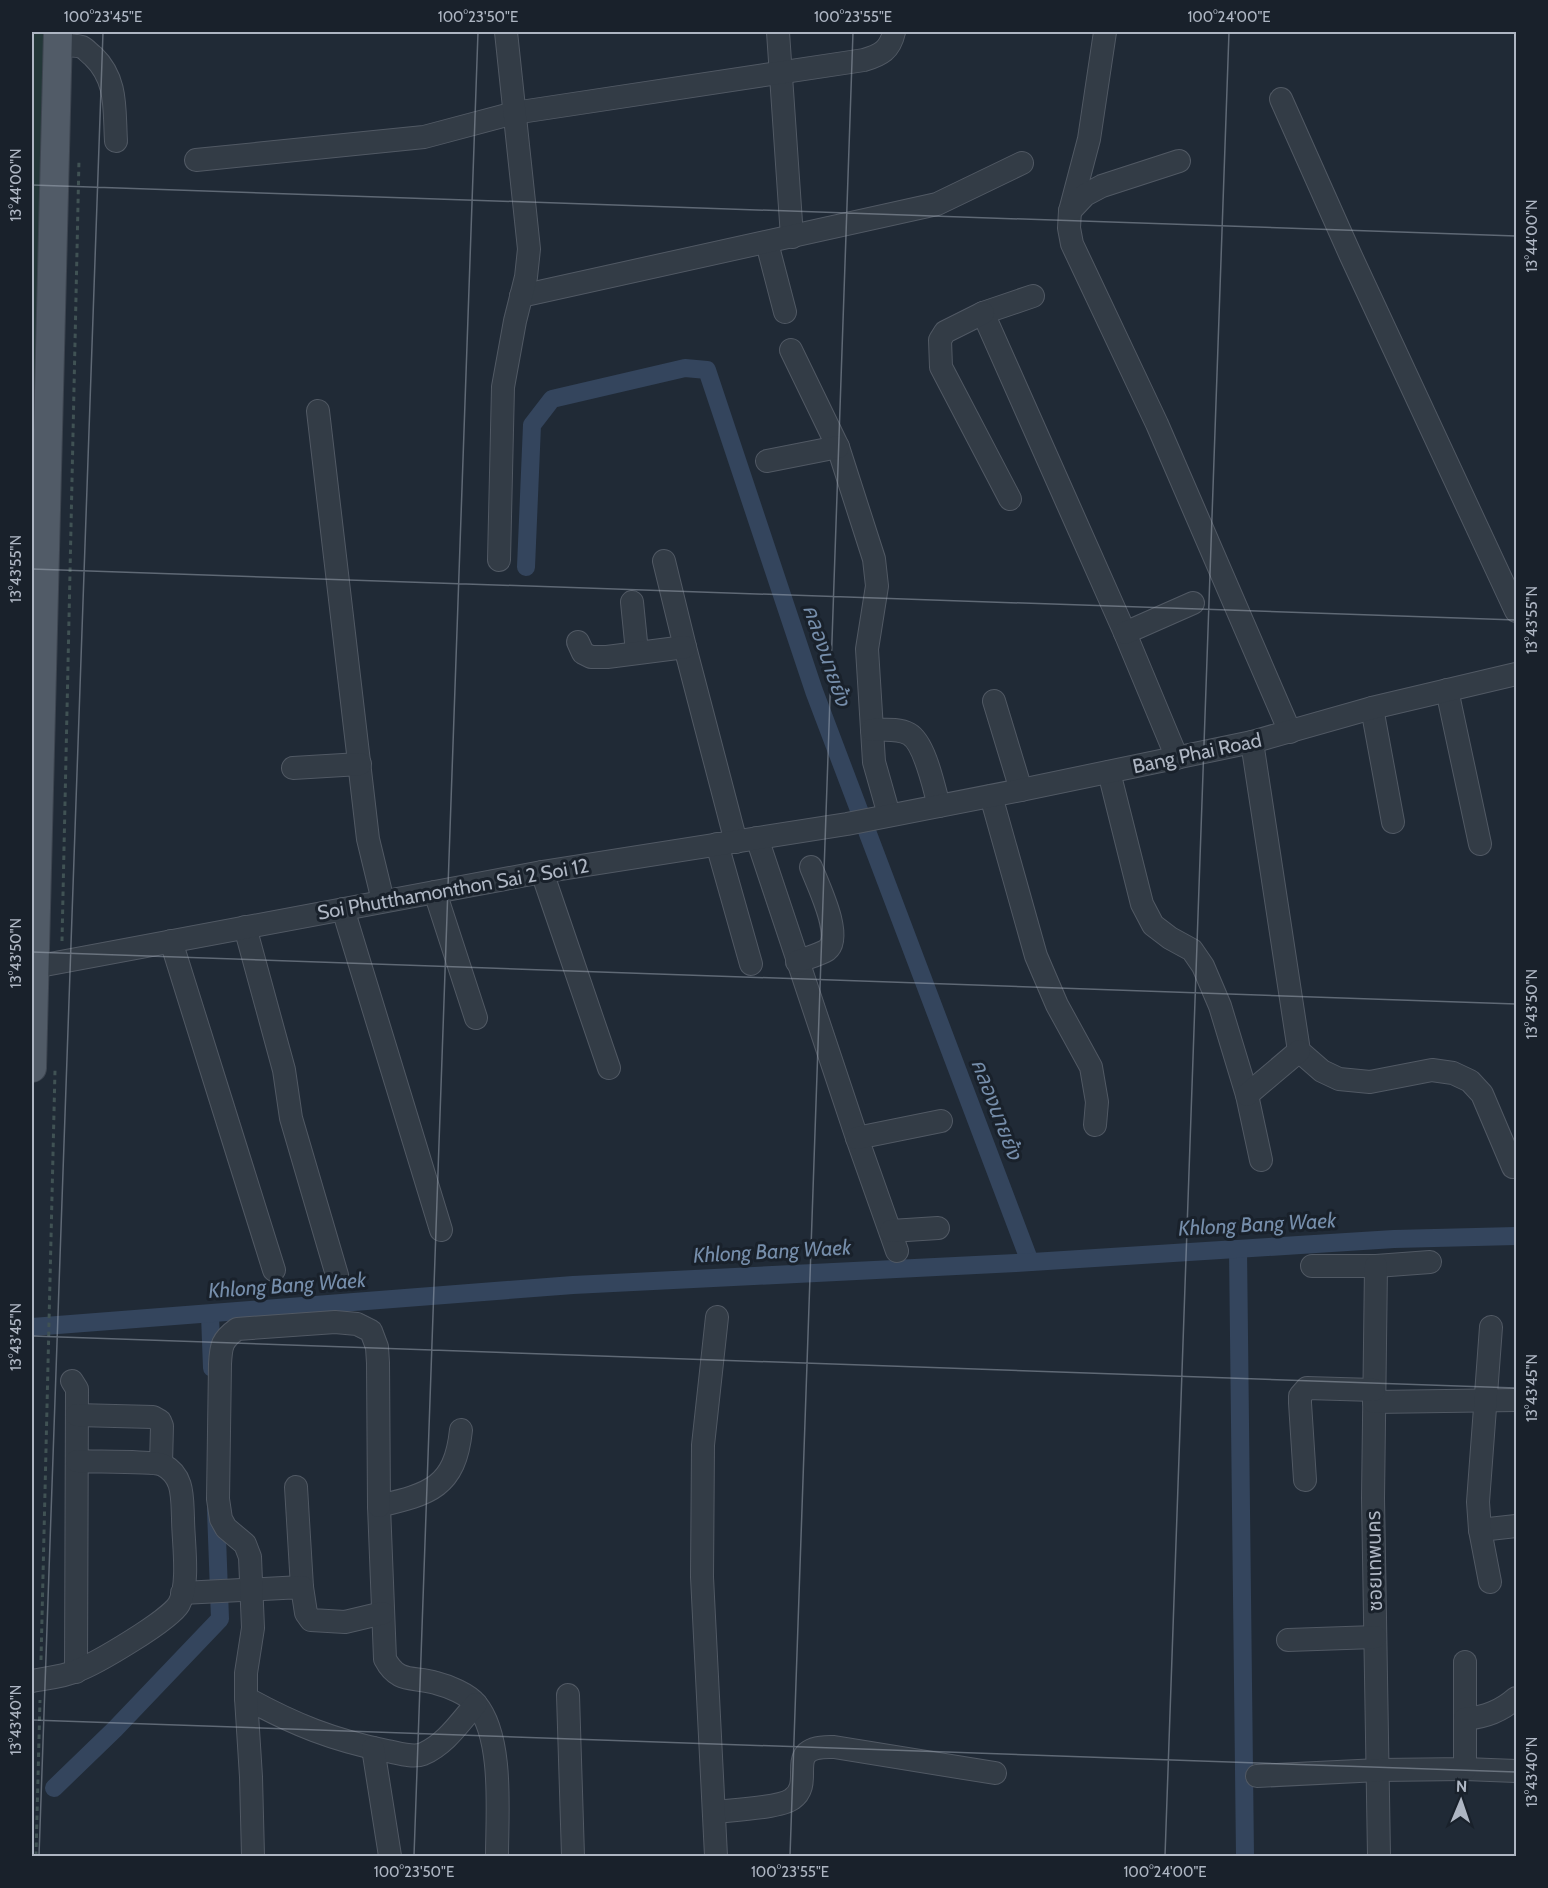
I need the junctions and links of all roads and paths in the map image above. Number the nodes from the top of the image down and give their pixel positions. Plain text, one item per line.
1 (506, 32) edge
2 (778, 32) edge
3 (894, 32) edge
4 (1105, 32) edge
5 (58, 38) edge
6 (781, 74) junction
7 (1281, 99) dead end
8 (514, 113) junction
9 (116, 141) dead end
10 (79, 158) dead end
11 (196, 160) dead end
12 (1179, 161) dead end
13 (1022, 163) dead end
14 (1070, 211) junction
15 (792, 237) junction
16 (767, 243) junction
17 (521, 296) junction
18 (1033, 296) dead end
19 (784, 312) dead end
20 (983, 313) junction
21 (790, 350) dead end
22 (318, 411) dead end
23 (838, 447) junction
24 (767, 460) dead end
25 (1010, 500) dead end
26 (500, 560) dead end
27 (664, 561) dead end
28 (632, 602) dead end
29 (1193, 603) dead end
30 (1516, 611) edge
31 (1125, 633) junction
32 (578, 642) dead end
33 (685, 647) junction
34 (637, 652) junction
35 (1516, 674) edge
36 (1447, 690) junction
37 (994, 701) dead end
38 (1372, 708) junction
39 (872, 730) junction
40 (1290, 732) junction
41 (1252, 742) junction
42 (1177, 759) junction
43 (360, 764) junction
44 (293, 768) dead end
45 (1109, 772) junction
46 (1021, 790) junction
47 (991, 796) junction
48 (939, 806) junction
49 (881, 817) junction
50 (1393, 822) dead end
51 (737, 841) junction
52 (1480, 844) dead end
53 (811, 867) dead end
54 (542, 872) junction
55 (435, 892) junction
56 (383, 901) junction
57 (343, 909) junction
58 (245, 927) junction
59 (62, 940) dead end
60 (171, 941) junction
61 (797, 962) junction
62 (751, 964) dead end
63 (33, 968) edge
64 (476, 1018) dead end
65 (1299, 1051) junction
66 (43, 1066) edge
67 (609, 1068) dead end
68 (1247, 1095) junction
69 (941, 1121) dead end
70 (1095, 1125) dead end
71 (857, 1138) junction
72 (1262, 1160) dead end
73 (1513, 1167) dead end
74 (938, 1228) dead end
75 (441, 1230) dead end
76 (1430, 1262) dead end
77 (1312, 1266) dead end
78 (1376, 1266) junction
79 (274, 1270) dead end
80 (338, 1275) dead end
81 (717, 1317) dead end
82 (1491, 1327) dead end
83 (72, 1381) dead end
84 (1374, 1396) junction
85 (1516, 1400) edge
86 (1485, 1401) junction
87 (77, 1414) junction
88 (461, 1430) dead end
89 (77, 1461) junction
90 (161, 1464) junction
91 (1305, 1480) dead end
92 (379, 1506) junction
93 (298, 1508) dead end
94 (1516, 1526) edge
95 (1480, 1530) junction
96 (1490, 1582) dead end
97 (302, 1587) junction
98 (252, 1590) junction
99 (200, 1592) junction
100 (383, 1613) junction
101 (1375, 1636) junction
102 (1288, 1640) dead end
103 (1465, 1662) dead end
104 (75, 1672) junction
105 (36, 1680) edge
106 (568, 1695) dead end
107 (246, 1698) junction
108 (1516, 1698) edge
109 (476, 1704) junction
110 (1465, 1719) junction
111 (373, 1748) junction
112 (1465, 1769) junction
113 (1379, 1770) junction
114 (1516, 1771) edge
115 (995, 1773) dead end
116 (1257, 1776) dead end
117 (714, 1812) junction
118 (36, 1857) edge
119 (253, 1857) edge
120 (390, 1857) edge
121 (497, 1857) edge
122 (573, 1857) edge
123 (716, 1857) edge
124 (1379, 1857) edge

1 - 8 street
2 - 6 street
3 - 6 street
4 - 14 street
5 - 9 street
5 - 63 main road
6 - 8 street
6 - 15 street
7 - 30 street
8 - 11 street
8 - 17 street
10 - 59 path
12 - 14 street
13 - 15 street
14 - 40 street
15 - 16 street
16 - 17 street
16 - 19 street
17 - 26 street
18 - 20 street
20 - 25 street
20 - 31 street
21 - 23 street
22 - 43 street
23 - 24 street
23 - 39 street
27 - 33 street
28 - 34 street
29 - 31 street
31 - 42 street
32 - 34 street
33 - 34 street
33 - 51 street
35 - 36 street, Bang Phai Road
36 - 38 street, Bang Phai Road
36 - 52 street
37 - 46 street
38 - 40 street, Bang Phai Road
38 - 50 street
39 - 48 street
39 - 49 street
40 - 41 street, Bang Phai Road
41 - 42 street, Bang Phai Road
41 - 65 street
42 - 45 street, Bang Phai Road
43 - 44 street
43 - 56 street
45 - 46 street, Bang Phai Road
45 - 68 street
46 - 47 street, Bang Phai Road
47 - 48 street, Bang Phai Road
47 - 70 street
48 - 49 street, Bang Phai Road
49 - 51 street, Soi Phutthamonthon Sai 2 Soi 12
51 - 54 street, Soi Phutthamonthon Sai 2 Soi 12
51 - 61 street
51 - 62 street
53 - 61 street
54 - 55 street, Soi Phutthamonthon Sai 2 Soi 12
54 - 67 street
55 - 56 street, Soi Phutthamonthon Sai 2 Soi 12
55 - 64 street
56 - 57 street, Soi Phutthamonthon Sai 2 Soi 12
57 - 58 street, Soi Phutthamonthon Sai 2 Soi 12
57 - 75 street
58 - 60 street, Soi Phutthamonthon Sai 2 Soi 12
58 - 80 street
60 - 63 street, Soi Phutthamonthon Sai 2 Soi 12
60 - 79 street
61 - 71 street
63 - 66 main road
65 - 68 street
65 - 73 street
66 - 105 path
68 - 72 street
69 - 71 street
71 - 74 street
76 - 78 street
77 - 78 street
78 - 84 street, ซอยเทพนคร
81 - 117 street
82 - 86 street
83 - 87 street
84 - 86 street
84 - 91 street
84 - 101 street, ซอยเทพนคร
85 - 86 street
86 - 95 street
87 - 89 street
87 - 90 street
88 - 92 street
89 - 90 street
89 - 104 street
90 - 99 street
92 - 98 street
92 - 100 street
93 - 97 street
94 - 95 street
95 - 96 street
97 - 98 street
97 - 100 street
98 - 99 street
98 - 107 street
99 - 104 street
100 - 109 street
101 - 102 street
101 - 113 street, ซอยเทพนคร
103 - 110 street
104 - 105 street
105 - 118 path
106 - 122 street
107 - 111 street
107 - 119 street
108 - 110 street
109 - 111 street
109 - 121 street
110 - 112 street
111 - 120 street
112 - 113 street
112 - 114 street
113 - 116 street
113 - 124 street, ซอยเทพนคร
115 - 117 street
117 - 123 street

